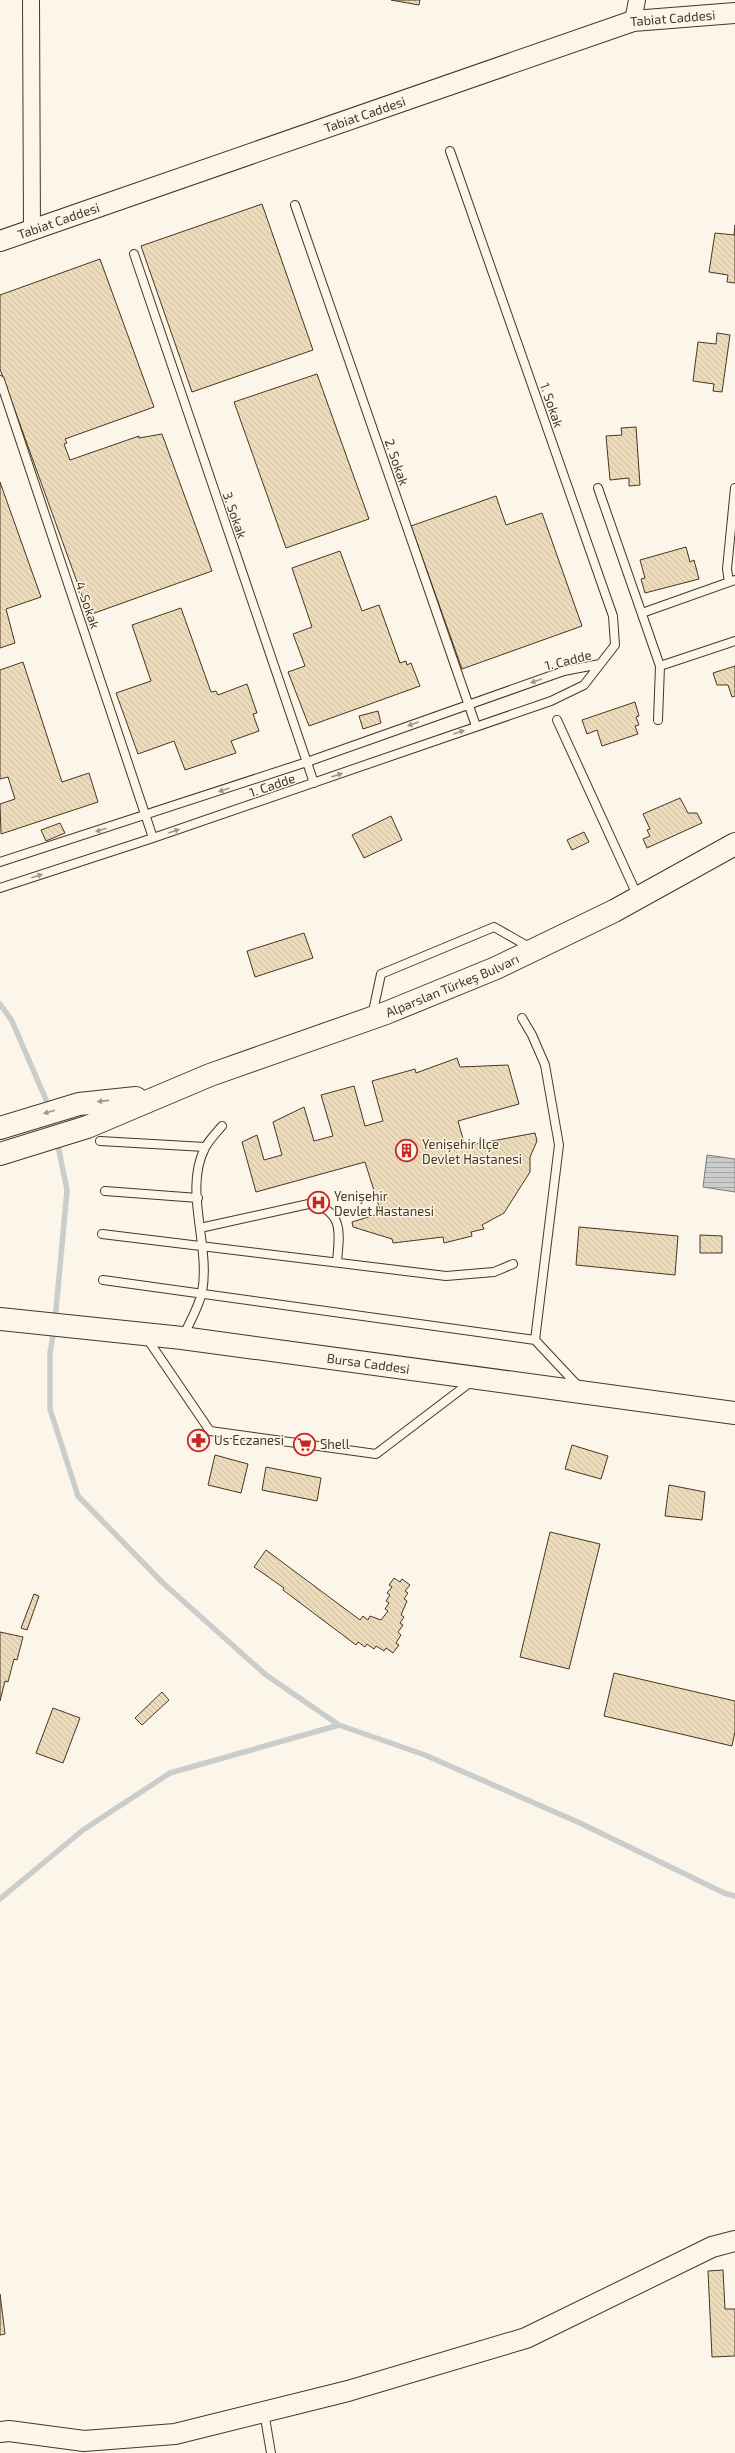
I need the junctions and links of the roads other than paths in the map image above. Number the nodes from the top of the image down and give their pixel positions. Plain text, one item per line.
1 (31, 0) edge
2 (637, 0) edge
3 (735, 12) edge
4 (633, 21) junction
5 (450, 151) dead end
6 (295, 205) dead end
7 (32, 230) junction
8 (0, 241) edge
9 (134, 254) dead end
10 (0, 380) edge
11 (598, 488) dead end
12 (735, 488) edge
13 (732, 581) edge
14 (642, 613) junction
15 (735, 641) edge
16 (600, 664) junction
17 (660, 666) junction
18 (469, 704) junction
19 (557, 720) dead end
20 (658, 720) dead end
21 (476, 726) junction
22 (307, 762) junction
23 (314, 783) junction
24 (146, 816) junction
25 (154, 838) junction
26 (735, 844) edge
27 (0, 862) edge
28 (0, 888) edge
29 (639, 898) junction
30 (534, 950) junction
31 (371, 1018) junction
32 (522, 1018) dead end
33 (155, 1096) junction
34 (9, 1124) edge
35 (222, 1126) dead end
36 (93, 1134) junction
37 (206, 1147) junction
38 (0, 1154) edge
39 (105, 1191) dead end
40 (198, 1198) junction
41 (200, 1228) junction
42 (102, 1234) dead end
43 (204, 1245) junction
44 (337, 1262) junction
45 (513, 1264) dead end
46 (103, 1280) dead end
47 (202, 1293) junction
48 (0, 1318) edge
49 (144, 1333) junction
50 (182, 1338) junction
51 (535, 1340) junction
52 (476, 1379) junction
53 (583, 1392) junction
54 (735, 1413) edge
55 (735, 2241) edge
56 (264, 2412) junction
57 (0, 2432) edge
58 (271, 2453) edge

1 - 7 street
2 - 4 street
3 - 4 street, Tabiat Caddesi
4 - 7 street, Tabiat Caddesi
5 - 16 lane, 1. Sokak
6 - 18 lane, 2. Sokak
7 - 8 street, Tabiat Caddesi
9 - 22 lane, 3. Sokak
10 - 24 lane, 4. Sokak
11 - 14 lane
12 - 13 lane
13 - 14 lane
14 - 17 lane
15 - 17 lane
16 -> 18 lane, 1. Cadde
16 - 21 lane, 1. Cadde
17 - 20 lane
18 - 21 lane, 2. Sokak
18 -> 22 lane, 1. Cadde
19 - 29 lane
23 -> 21 lane, 1. Cadde
22 - 23 lane, 3. Sokak
22 -> 24 lane, 1. Cadde
25 -> 23 lane, 1. Cadde
24 - 25 lane, 4. Sokak
24 -> 27 lane, 1. Cadde
28 -> 25 lane, 1. Cadde
26 - 29 main road, Alparslan Türkeş Bulvarı
29 - 30 main road, Alparslan Türkeş Bulvarı
30 - 31 main road, Alparslan Türkeş Bulvarı
30 - 31 lane
31 - 33 main road, Alparslan Türkeş Bulvarı
32 - 51 lane
33 -> 34 main road, Alparslan Türkeş Bulvarı
33 - 36 main road, Alparslan Türkeş Bulvarı
35 - 37 lane
36 - 37 lane
36 - 38 main road, Alparslan Türkeş Bulvarı
37 - 40 lane
39 - 40 lane
40 - 41 lane
41 - 43 lane
41 - 44 lane
42 - 43 lane
43 - 44 lane
43 - 47 lane
44 - 45 lane
46 - 47 lane
47 - 50 lane
47 - 51 lane
48 - 49 main road, Bursa Caddesi
49 - 50 main road, Bursa Caddesi
49 - 52 lane
50 - 52 main road, Bursa Caddesi
51 - 53 lane
52 - 53 main road, Bursa Caddesi
53 - 54 main road, Bursa Caddesi
55 - 56 street
56 - 57 street
56 - 58 lane

